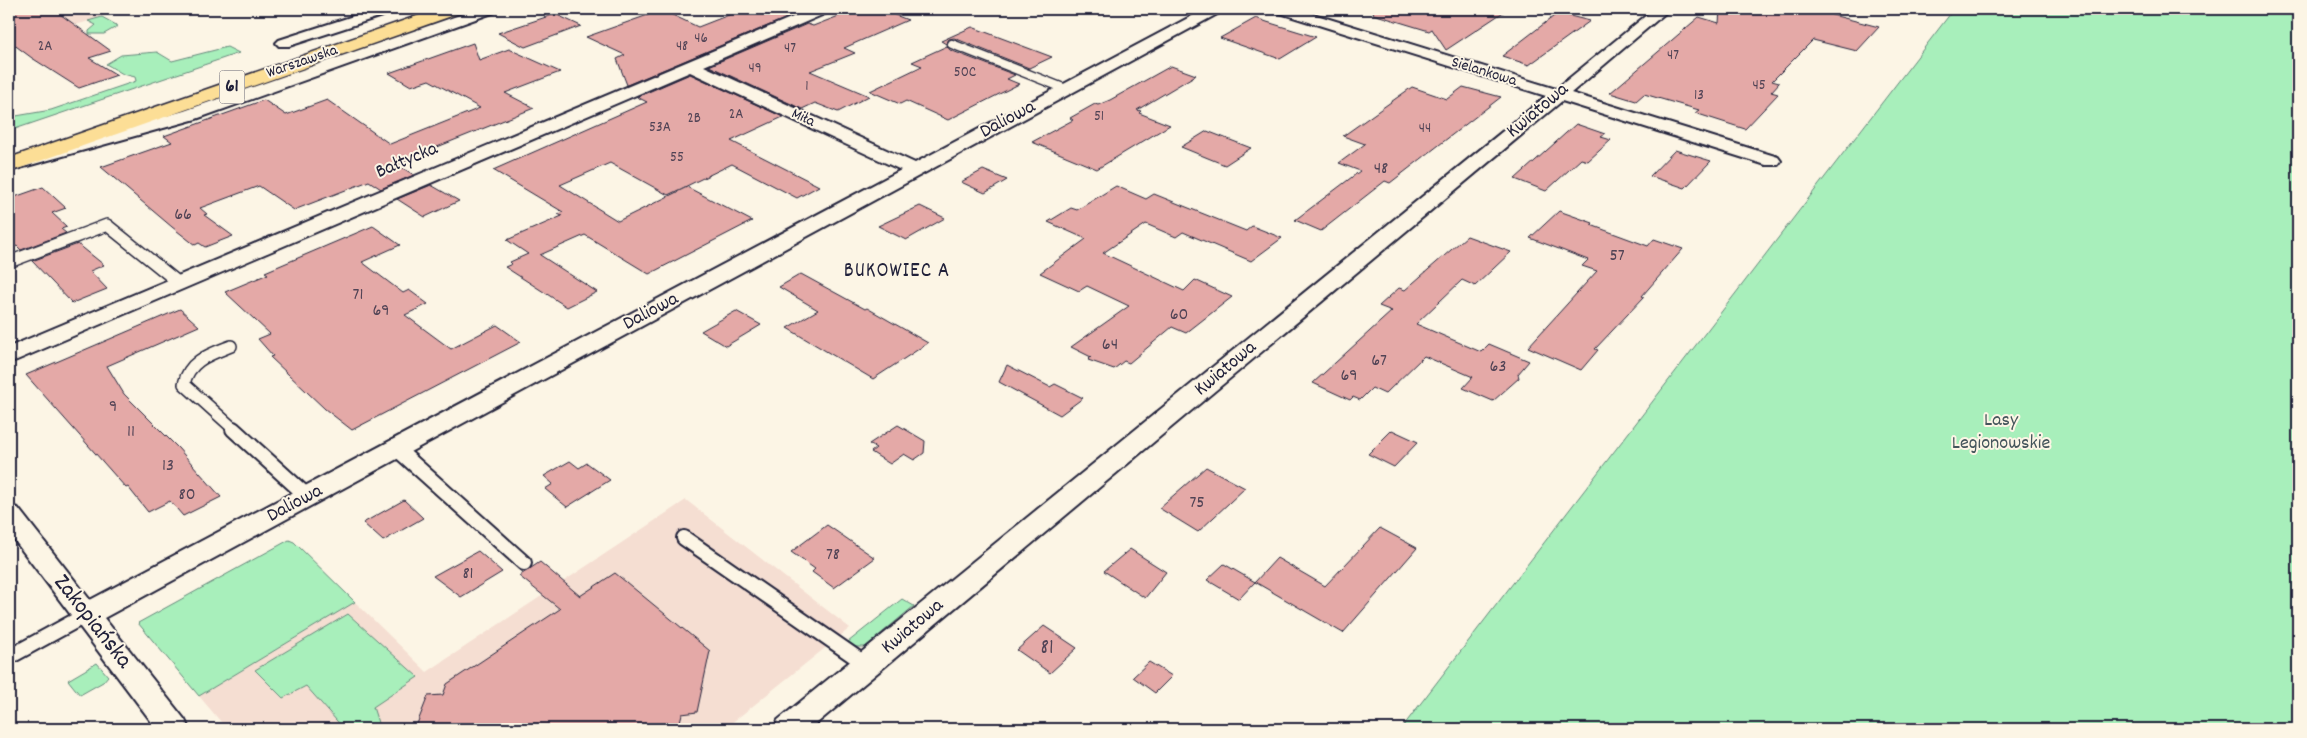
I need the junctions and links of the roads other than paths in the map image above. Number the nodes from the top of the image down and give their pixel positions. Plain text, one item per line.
1 (389, 9) edge
2 (420, 9) edge
3 (454, 9) edge
4 (490, 9) edge
5 (824, 9) edge
6 (1216, 9) edge
7 (1282, 9) edge
8 (1663, 9) edge
9 (331, 10) dead end
10 (350, 22) junction
11 (284, 43) dead end
12 (952, 44) dead end
13 (690, 66) junction
14 (1066, 89) junction
15 (1557, 95) junction
16 (9, 149) edge
17 (1772, 160) dead end
18 (9, 165) edge
19 (916, 170) junction
20 (9, 262) edge
21 (179, 283) junction
22 (231, 346) dead end
23 (9, 356) edge
24 (397, 449) junction
25 (308, 497) junction
26 (9, 516) edge
27 (684, 538) dead end
28 (524, 563) dead end
29 (86, 615) junction
30 (9, 657) edge
31 (867, 665) junction
32 (174, 729) edge
33 (789, 729) edge

1 - 10 street
2 - 16 main road, Warszawska / 61
3 - 18 main road, Warszawska / 61
4 - 18 street
5 - 13 street, Bałtycka
6 - 14 street, Daliowa
7 - 15 street, Sielankowa
8 - 15 street, Kwiatowa
9 - 10 street
10 - 11 street
12 - 14 lane
13 - 19 street, Miła
13 - 21 street, Bałtycka
14 - 19 street, Daliowa
15 - 17 street, Sielankowa
15 - 31 street, Kwiatowa
19 - 24 street, Daliowa
20 - 21 lane
21 - 23 street, Bałtycka
22 - 25 lane
24 - 25 street, Daliowa
24 - 28 lane
25 - 29 street, Daliowa
26 - 29 street, Zakopiańska
27 - 31 lane
29 - 30 lane
29 - 32 street, Zakopiańska
31 - 33 street, Kwiatowa

